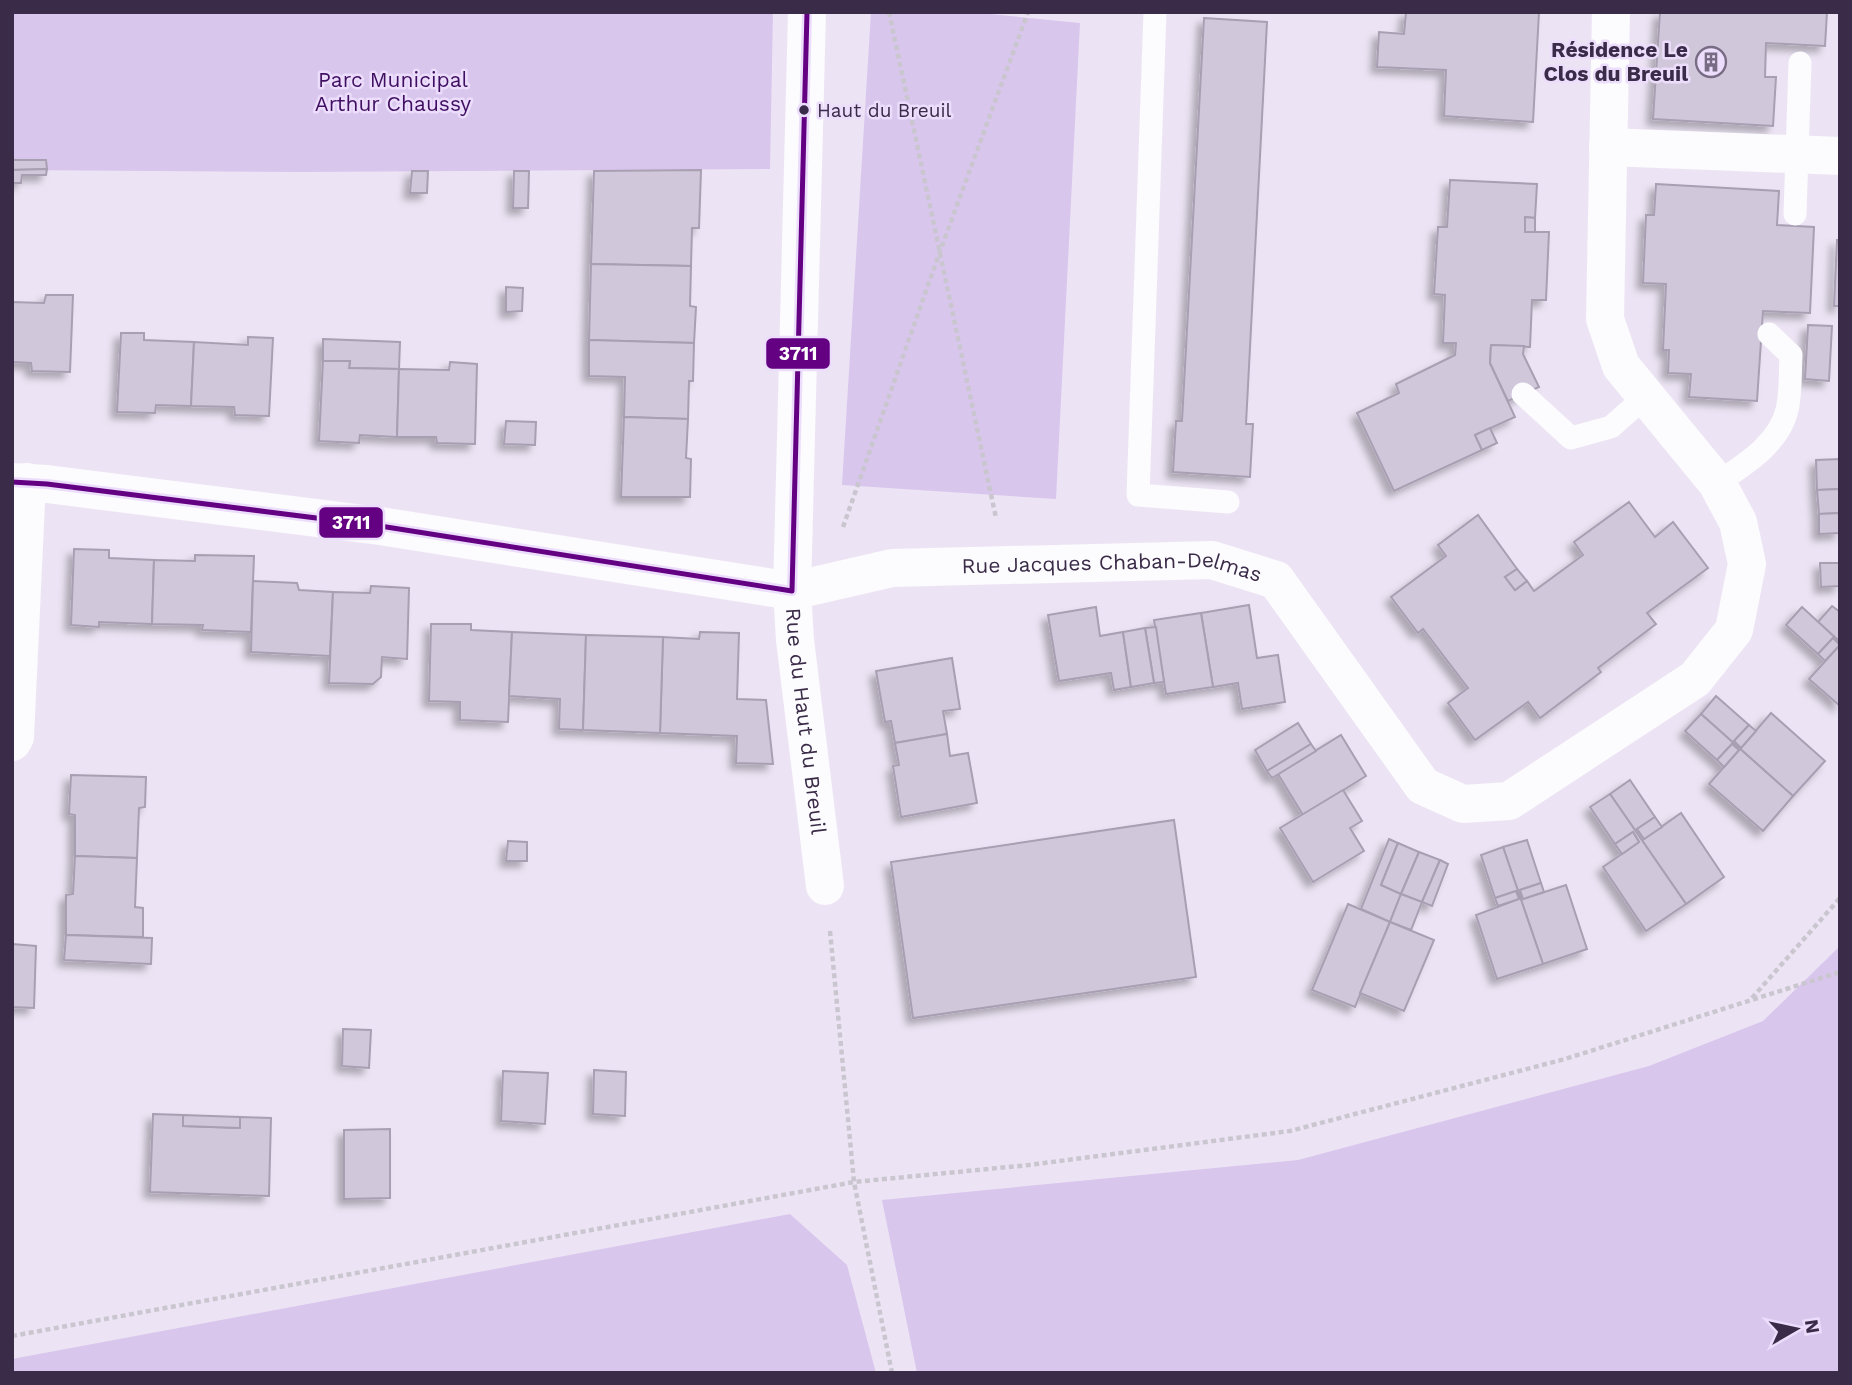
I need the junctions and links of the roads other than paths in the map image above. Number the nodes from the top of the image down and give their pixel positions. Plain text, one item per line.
1 (807, 12) edge
2 (1154, 12) edge
3 (1611, 12) edge
4 (1800, 63) dead end
5 (1608, 147) junction
6 (1797, 154) junction
7 (1840, 156) edge
8 (1795, 214) dead end
9 (1769, 334) dead end
10 (1523, 394) dead end
11 (1646, 396) junction
12 (20, 482) edge
13 (1717, 483) junction
14 (1228, 502) dead end
15 (792, 590) junction
16 (12, 742) edge
17 (825, 886) road end

1 - 15 street, Rue du Haut du Breuil
2 - 14 lane
3 - 5 street, Rue Jacques Chaban-Delmas
4 - 6 lane
5 - 6 street
5 - 11 street, Rue Jacques Chaban-Delmas
6 - 7 street
6 - 8 lane
9 - 13 lane
10 - 11 lane
11 - 13 street, Rue Jacques Chaban-Delmas
12 - 15 street, Rue Jacques Chaban-Delmas
12 - 16 street
13 - 15 street, Rue Jacques Chaban-Delmas
15 - 17 street, Rue du Haut du Breuil

